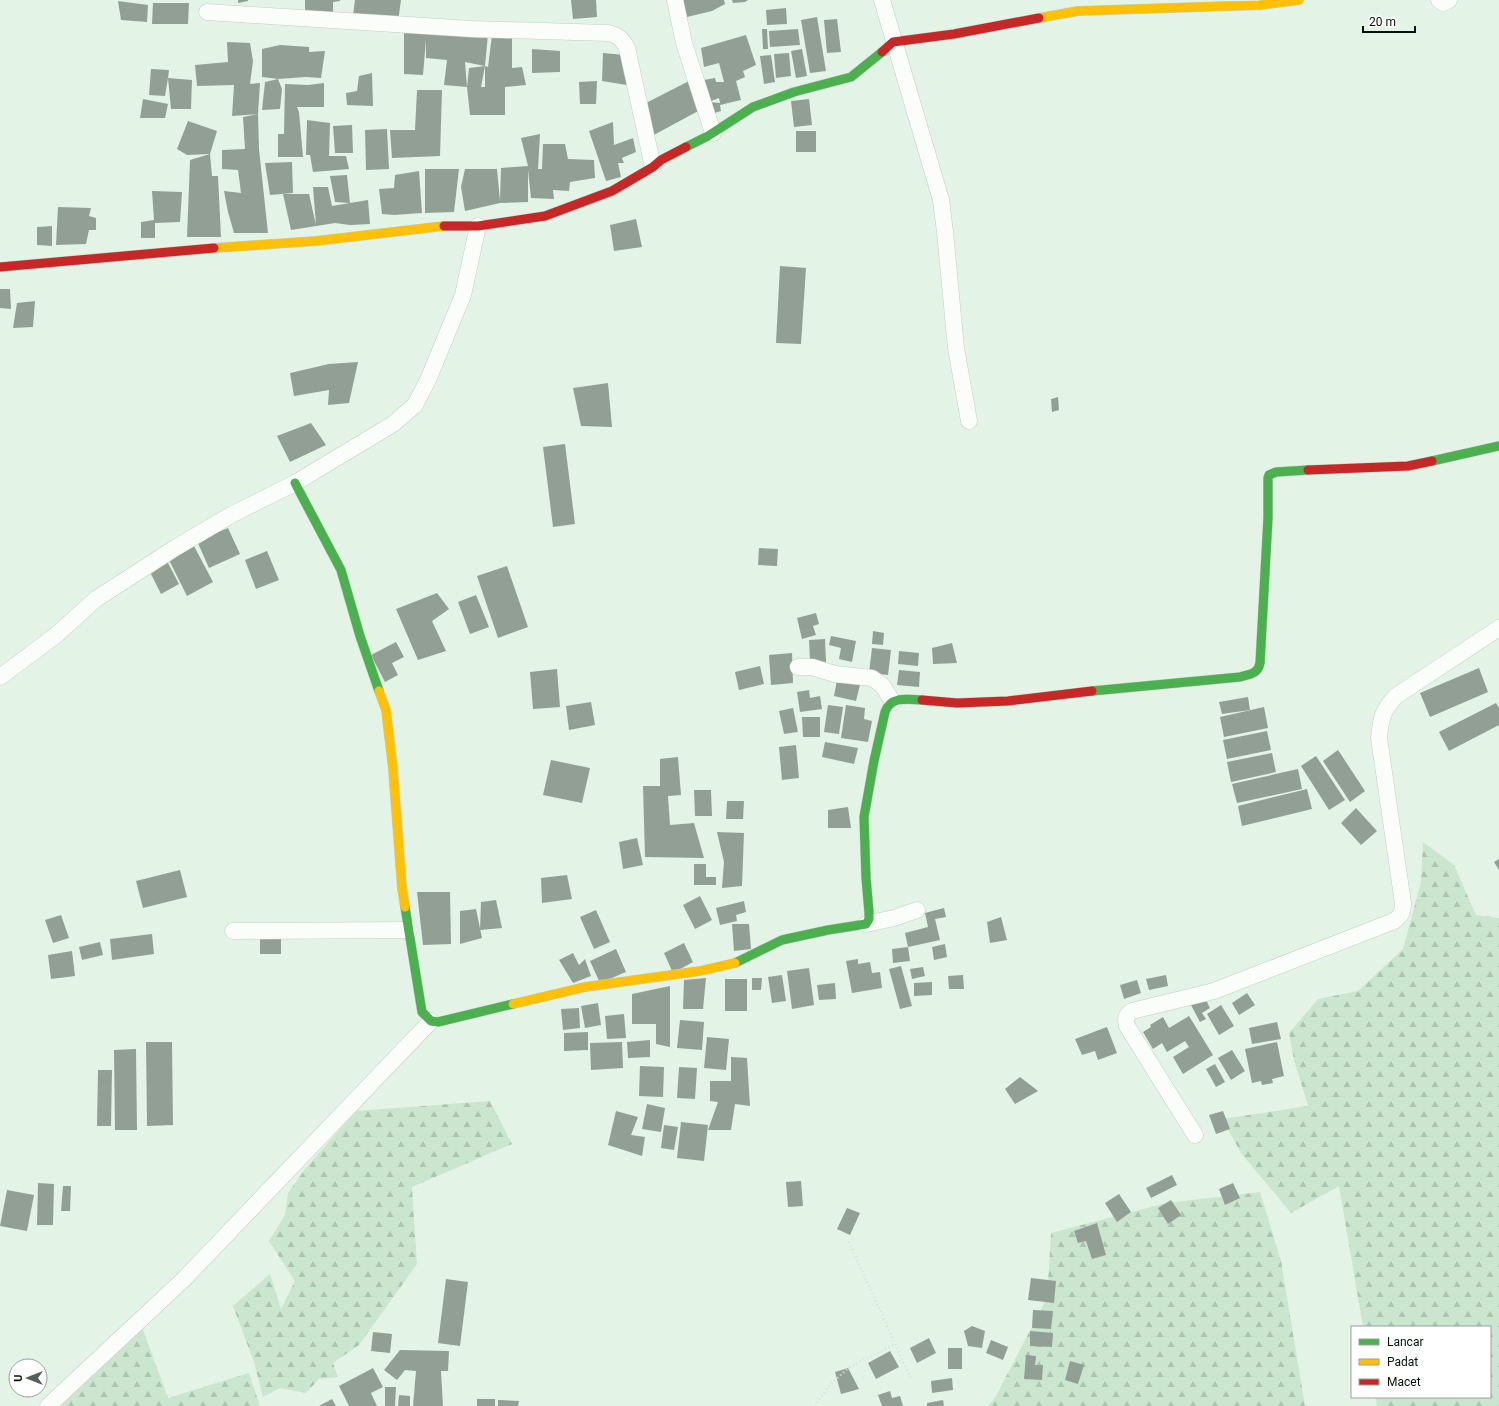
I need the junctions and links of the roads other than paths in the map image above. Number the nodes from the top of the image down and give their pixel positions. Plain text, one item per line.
1 (675, 0) edge
2 (882, 0) edge
3 (1299, 0) edge
4 (1439, 0) edge
5 (1449, 0) edge
6 (207, 12) dead end
7 (893, 42) junction
8 (713, 134) junction
9 (653, 167) junction
10 (478, 226) junction
11 (0, 266) edge
12 (969, 421) dead end
13 (1499, 446) edge
14 (296, 483) junction
15 (1499, 628) edge
16 (798, 667) dead end
17 (0, 677) edge
18 (893, 702) junction
19 (917, 910) dead end
20 (866, 924) junction
21 (409, 930) junction
22 (232, 931) dead end
23 (431, 1021) junction
24 (1195, 1135) dead end
25 (48, 1406) edge

1 - 8 street
2 - 7 street
3 - 7 street
4 - 5 street
6 - 9 street
7 - 8 street
7 - 12 street
8 - 9 street
9 - 10 street
10 - 11 street
10 - 14 street
13 - 18 street
14 - 17 street
14 - 21 street
15 - 24 street
16 - 18 street
18 - 20 street
19 - 20 street
20 - 23 street
21 - 22 street
21 - 23 street
23 - 25 street

